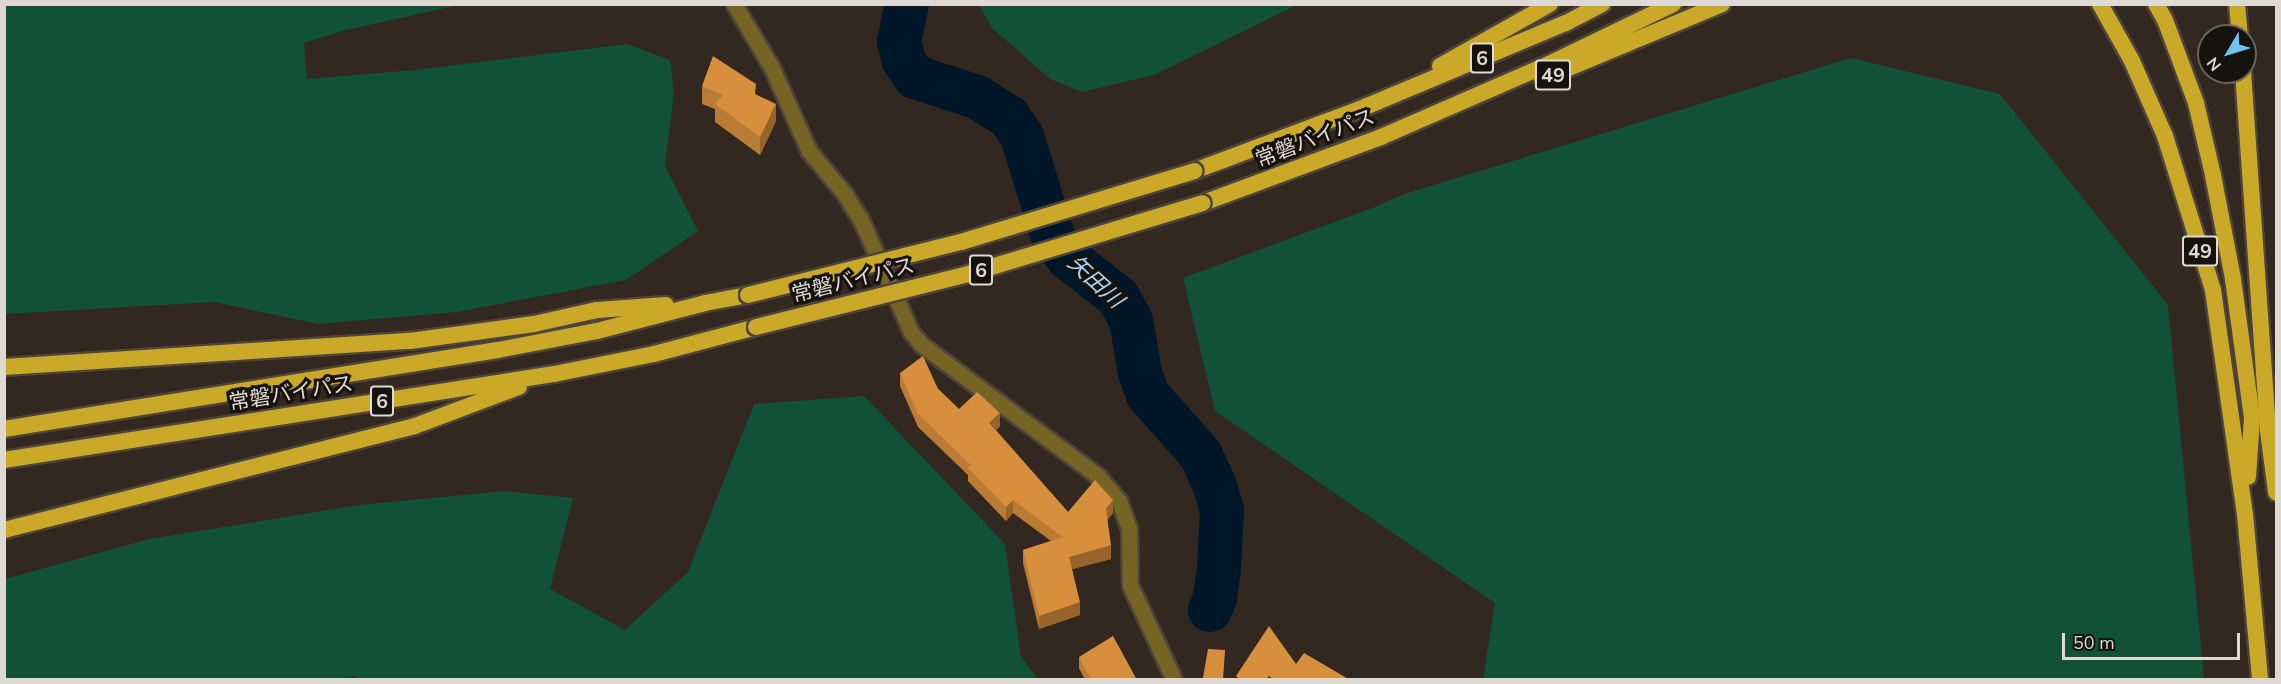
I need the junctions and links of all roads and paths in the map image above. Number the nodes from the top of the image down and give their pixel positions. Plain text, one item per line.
1 (734, 4) edge
2 (1550, 4) edge
3 (1602, 4) edge
4 (1673, 4) edge
5 (1722, 4) edge
6 (2100, 4) edge
7 (2156, 4) edge
8 (2237, 4) edge
9 (2239, 24) edge
10 (2244, 84) edge
11 (1360, 109) junction
12 (1381, 137) junction
13 (705, 303) junction
14 (4, 367) edge
15 (554, 374) junction
16 (4, 429) edge
17 (4, 460) edge
18 (2277, 492) edge
19 (2245, 514) junction
20 (4, 530) edge
21 (1174, 680) edge
22 (2260, 680) edge

1 - 21 street
2 - 11 highway
3 - 11 highway, 常磐バイパス / 6
4 - 12 highway, 常磐バイパス / 6
5 - 12 highway, 49
6 - 19 highway, 49
7 - 19 highway, 49
8 - 9 highway
10 - 18 highway
11 - 13 highway, 常磐バイパス / 6, bridge
12 - 15 highway, 常磐バイパス / 6, bridge
13 - 14 highway
13 - 16 highway, 常磐バイパス / 6
15 - 17 highway, 常磐バイパス / 6
15 - 20 highway
19 - 22 highway, 49

